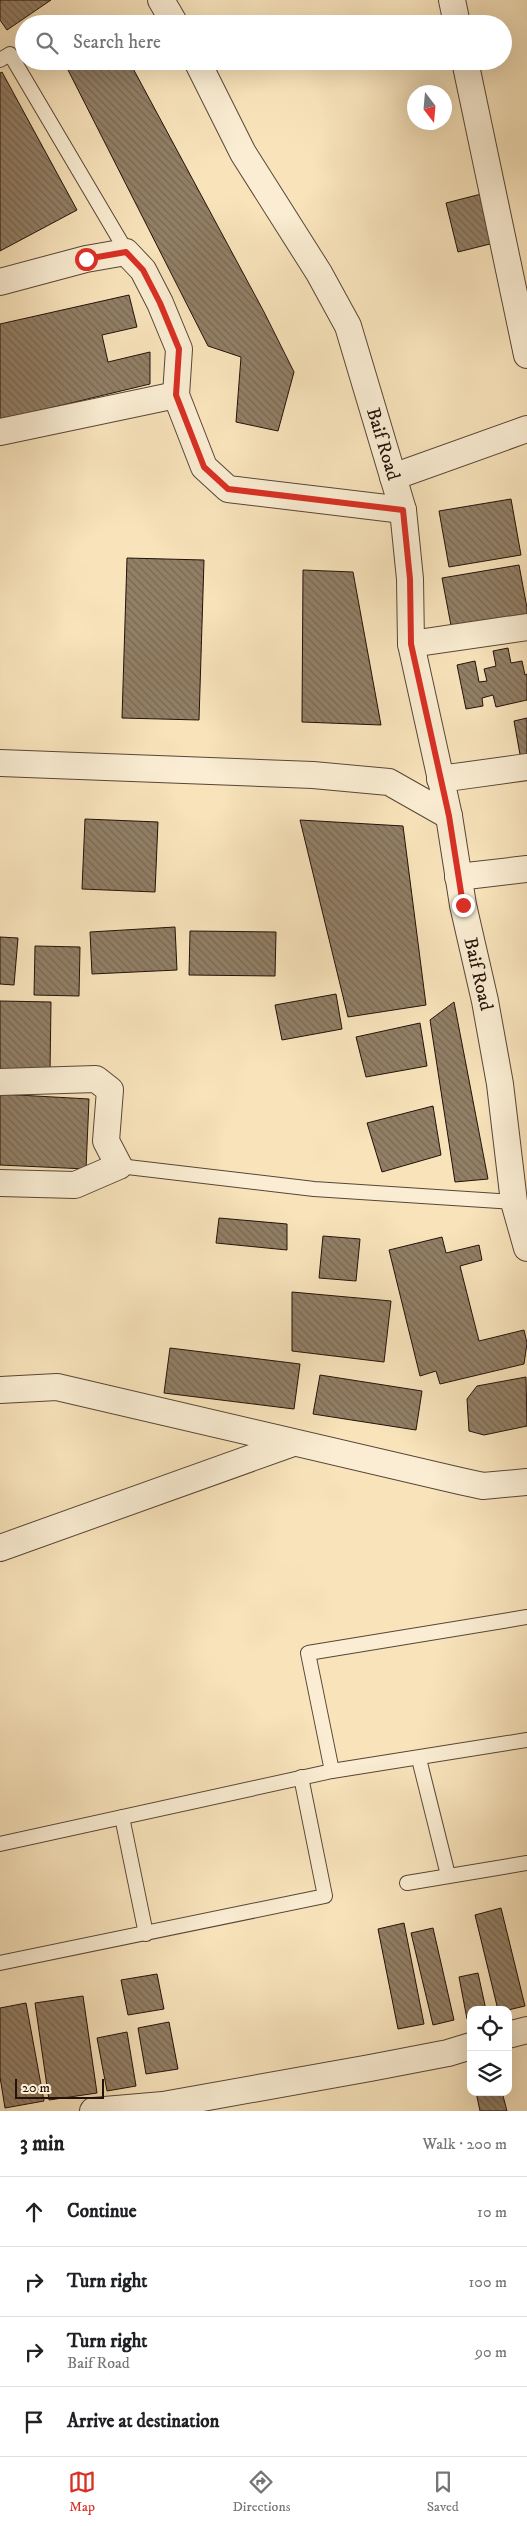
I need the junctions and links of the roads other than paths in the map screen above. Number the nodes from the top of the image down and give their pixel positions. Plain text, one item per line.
1 (161, 0) edge
2 (452, 0) edge
3 (170, 15) edge
4 (455, 15) edge
5 (0, 60) edge
6 (15, 62) edge
7 (19, 70) edge
8 (202, 70) edge
9 (467, 70) edge
10 (128, 254) junction
11 (0, 282) edge
12 (527, 355) edge
13 (176, 395) junction
14 (527, 429) edge
15 (0, 432) edge
16 (393, 477) junction
17 (403, 510) junction
18 (527, 627) edge
19 (411, 644) junction
20 (0, 763) edge
21 (527, 768) edge
22 (440, 779) junction
23 (449, 816) junction
24 (527, 869) edge
25 (458, 877) junction
26 (0, 1082) edge
27 (120, 1166) junction
28 (0, 1183) edge
29 (521, 1200) edge
30 (527, 1248) edge
31 (0, 1390) edge
32 (293, 1443) junction
33 (527, 1482) edge
34 (0, 1548) edge
35 (527, 1617) edge
36 (527, 1740) edge
37 (419, 1759) junction
38 (332, 1771) junction
39 (301, 1777) junction
40 (122, 1817) junction
41 (0, 1844) edge
42 (527, 1862) edge
43 (448, 1875) junction
44 (407, 1883) dead end
45 (146, 1934) junction
46 (0, 1963) edge
47 (527, 2030) edge
48 (512, 2033) edge
49 (467, 2047) edge
50 (93, 2111) edge

1 - 3 street
2 - 4 street
5 - 6 lane
7 - 10 lane
8 - 16 street, Baif Road
9 - 12 street
10 - 11 street
10 - 13 street
13 - 15 street
13 - 17 street
14 - 16 street
16 - 17 street, Baif Road
17 - 19 street, Baif Road
18 - 19 street
19 - 22 street, Baif Road
20 - 23 street
21 - 22 street
22 - 23 street, Baif Road
23 - 25 street, Baif Road
24 - 25 street
25 - 29 street, Baif Road
26 - 27 street
27 - 28 street
27 - 29 lane
29 - 30 street, Baif Road
31 - 32 street
32 - 33 street
32 - 34 street
35 - 38 lane
36 - 37 lane
37 - 38 lane
37 - 43 lane
38 - 39 lane
39 - 40 lane
39 - 45 lane
40 - 41 lane
40 - 45 lane
42 - 43 lane
43 - 44 lane
45 - 46 lane
47 - 48 street
49 - 50 street

